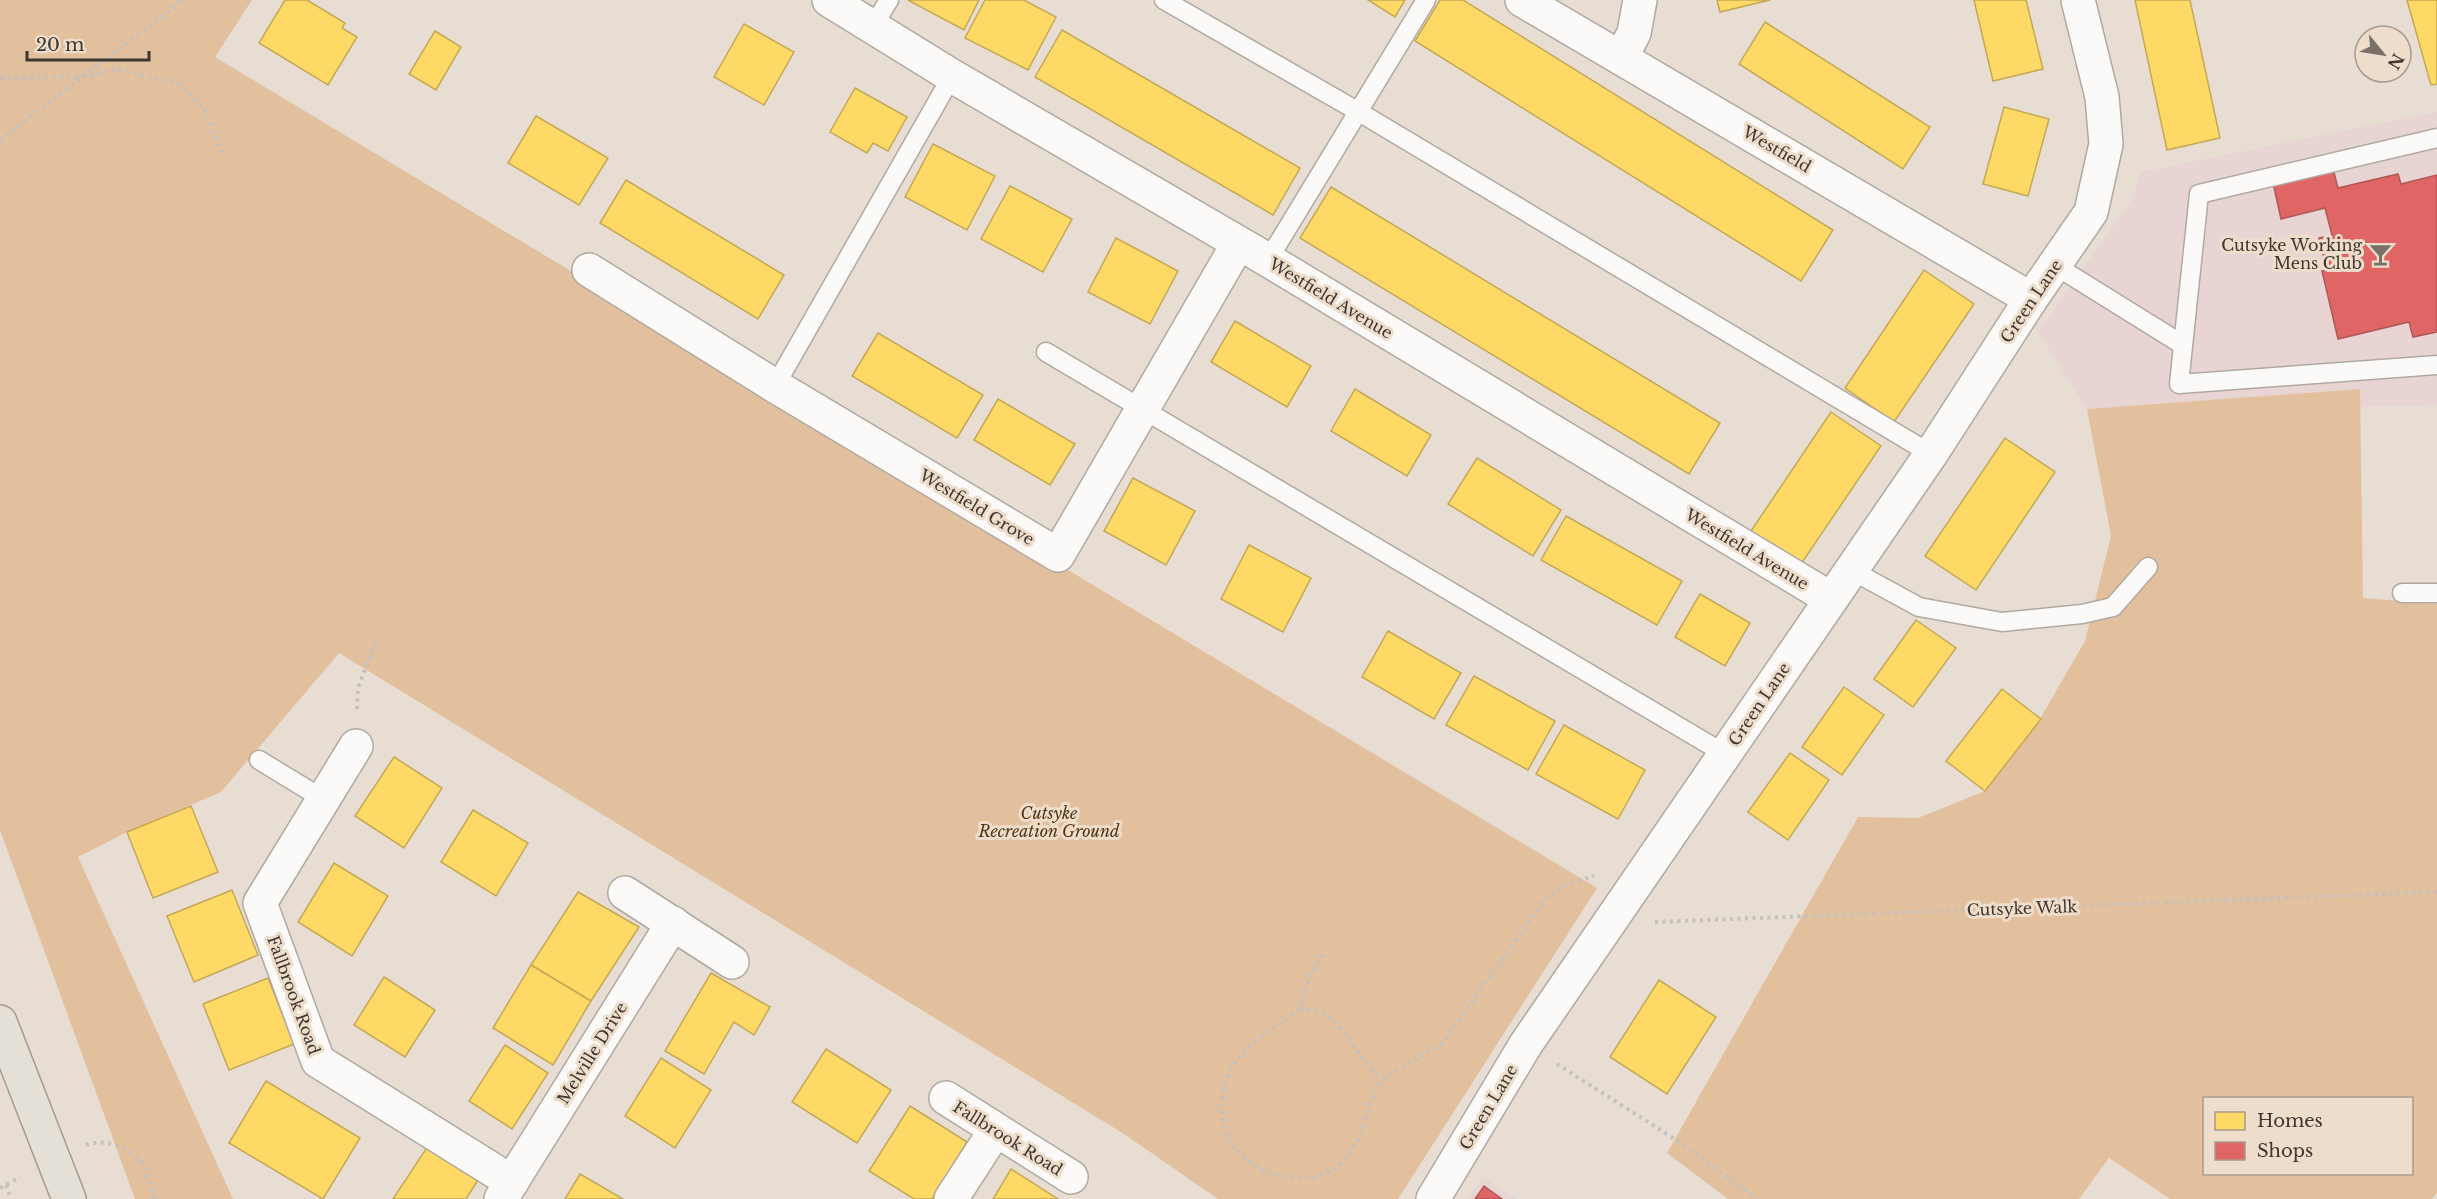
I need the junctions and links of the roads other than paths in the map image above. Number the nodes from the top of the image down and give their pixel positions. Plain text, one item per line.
1 (829, 0) edge
2 (1164, 0) edge
3 (1426, 0) edge
4 (1522, 0) edge
5 (1640, 0) edge
6 (2078, 0) edge
7 (881, 13) edge
8 (1621, 58) junction
9 (952, 76) junction
10 (1359, 112) junction
11 (2437, 138) edge
12 (1238, 244) junction
13 (1268, 260) junction
14 (2056, 266) junction
15 (589, 270) dead end
16 (2031, 299) junction
17 (2183, 345) junction
18 (1046, 352) dead end
19 (2437, 365) edge
20 (775, 386) junction
21 (1145, 408) junction
22 (1931, 454) junction
23 (2148, 567) dead end
24 (1851, 570) junction
25 (2402, 593) dead end
26 (2437, 593) edge
27 (1831, 599) junction
28 (356, 746) road end
29 (1725, 754) junction
30 (260, 760) dead end
31 (323, 799) junction
32 (625, 893) dead end
33 (673, 923) junction
34 (732, 962) dead end
35 (0, 1022) edge
36 (946, 1098) dead end
37 (995, 1131) junction
38 (1071, 1177) dead end
39 (506, 1191) edge
40 (69, 1199) edge
41 (951, 1199) edge
42 (1433, 1199) edge

1 - 7 street, Westfield Avenue
2 - 10 lane
3 - 10 lane
4 - 8 street, Westfield
5 - 8 street
6 - 14 street, Green Lane
7 - 9 street, Westfield Avenue
8 - 16 street, Westfield
9 - 12 street, Westfield Avenue
9 - 20 lane
10 - 13 lane
10 - 22 lane
11 - 17 lane
12 - 13 street, Westfield Avenue
12 - 21 street, Westfield Grove
13 - 27 street, Westfield Avenue
14 - 16 street, Green Lane
14 - 17 lane
15 - 20 street, Westfield Grove
16 - 22 street, Green Lane
17 - 19 lane
18 - 21 lane
20 - 21 street, Westfield Grove
21 - 29 lane
22 - 24 street, Green Lane
23 - 24 lane
24 - 27 street, Green Lane
25 - 26 lane
27 - 29 street, Green Lane
28 - 31 street, Fallbrook Road
29 - 42 street, Green Lane
30 - 31 lane
31 - 39 street, Fallbrook Road
32 - 33 street
33 - 34 street
33 - 39 street, Melville Drive
35 - 40 main road
36 - 37 street, Fallbrook Road
37 - 38 street, Fallbrook Road
37 - 41 street

